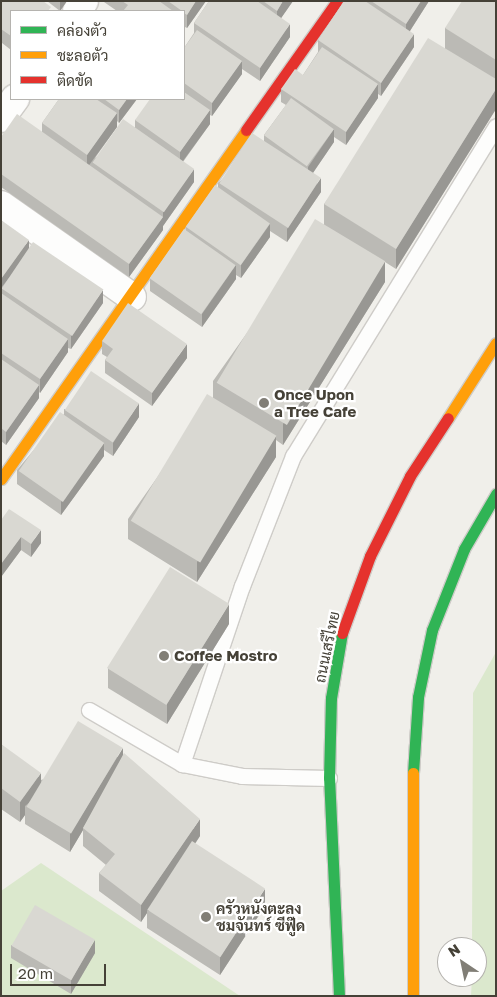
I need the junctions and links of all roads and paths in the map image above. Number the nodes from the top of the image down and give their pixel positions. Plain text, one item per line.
1 (337, 1) edge
2 (14, 100) edge
3 (1, 118) edge
4 (496, 126) edge
5 (1, 206) edge
6 (132, 297) junction
7 (496, 343) edge
8 (1, 479) edge
9 (496, 494) edge
10 (89, 710) dead end
11 (182, 764) junction
12 (329, 778) junction
13 (339, 996) edge
14 (413, 996) edge

1 - 6 main road
2 - 3 street
4 - 11 lane
5 - 6 street
6 - 8 main road
7 - 12 main road, ถนนเสรีไทย
9 - 14 main road
10 - 11 lane
11 - 12 lane
12 - 13 main road, ถนนเสรีไทย

